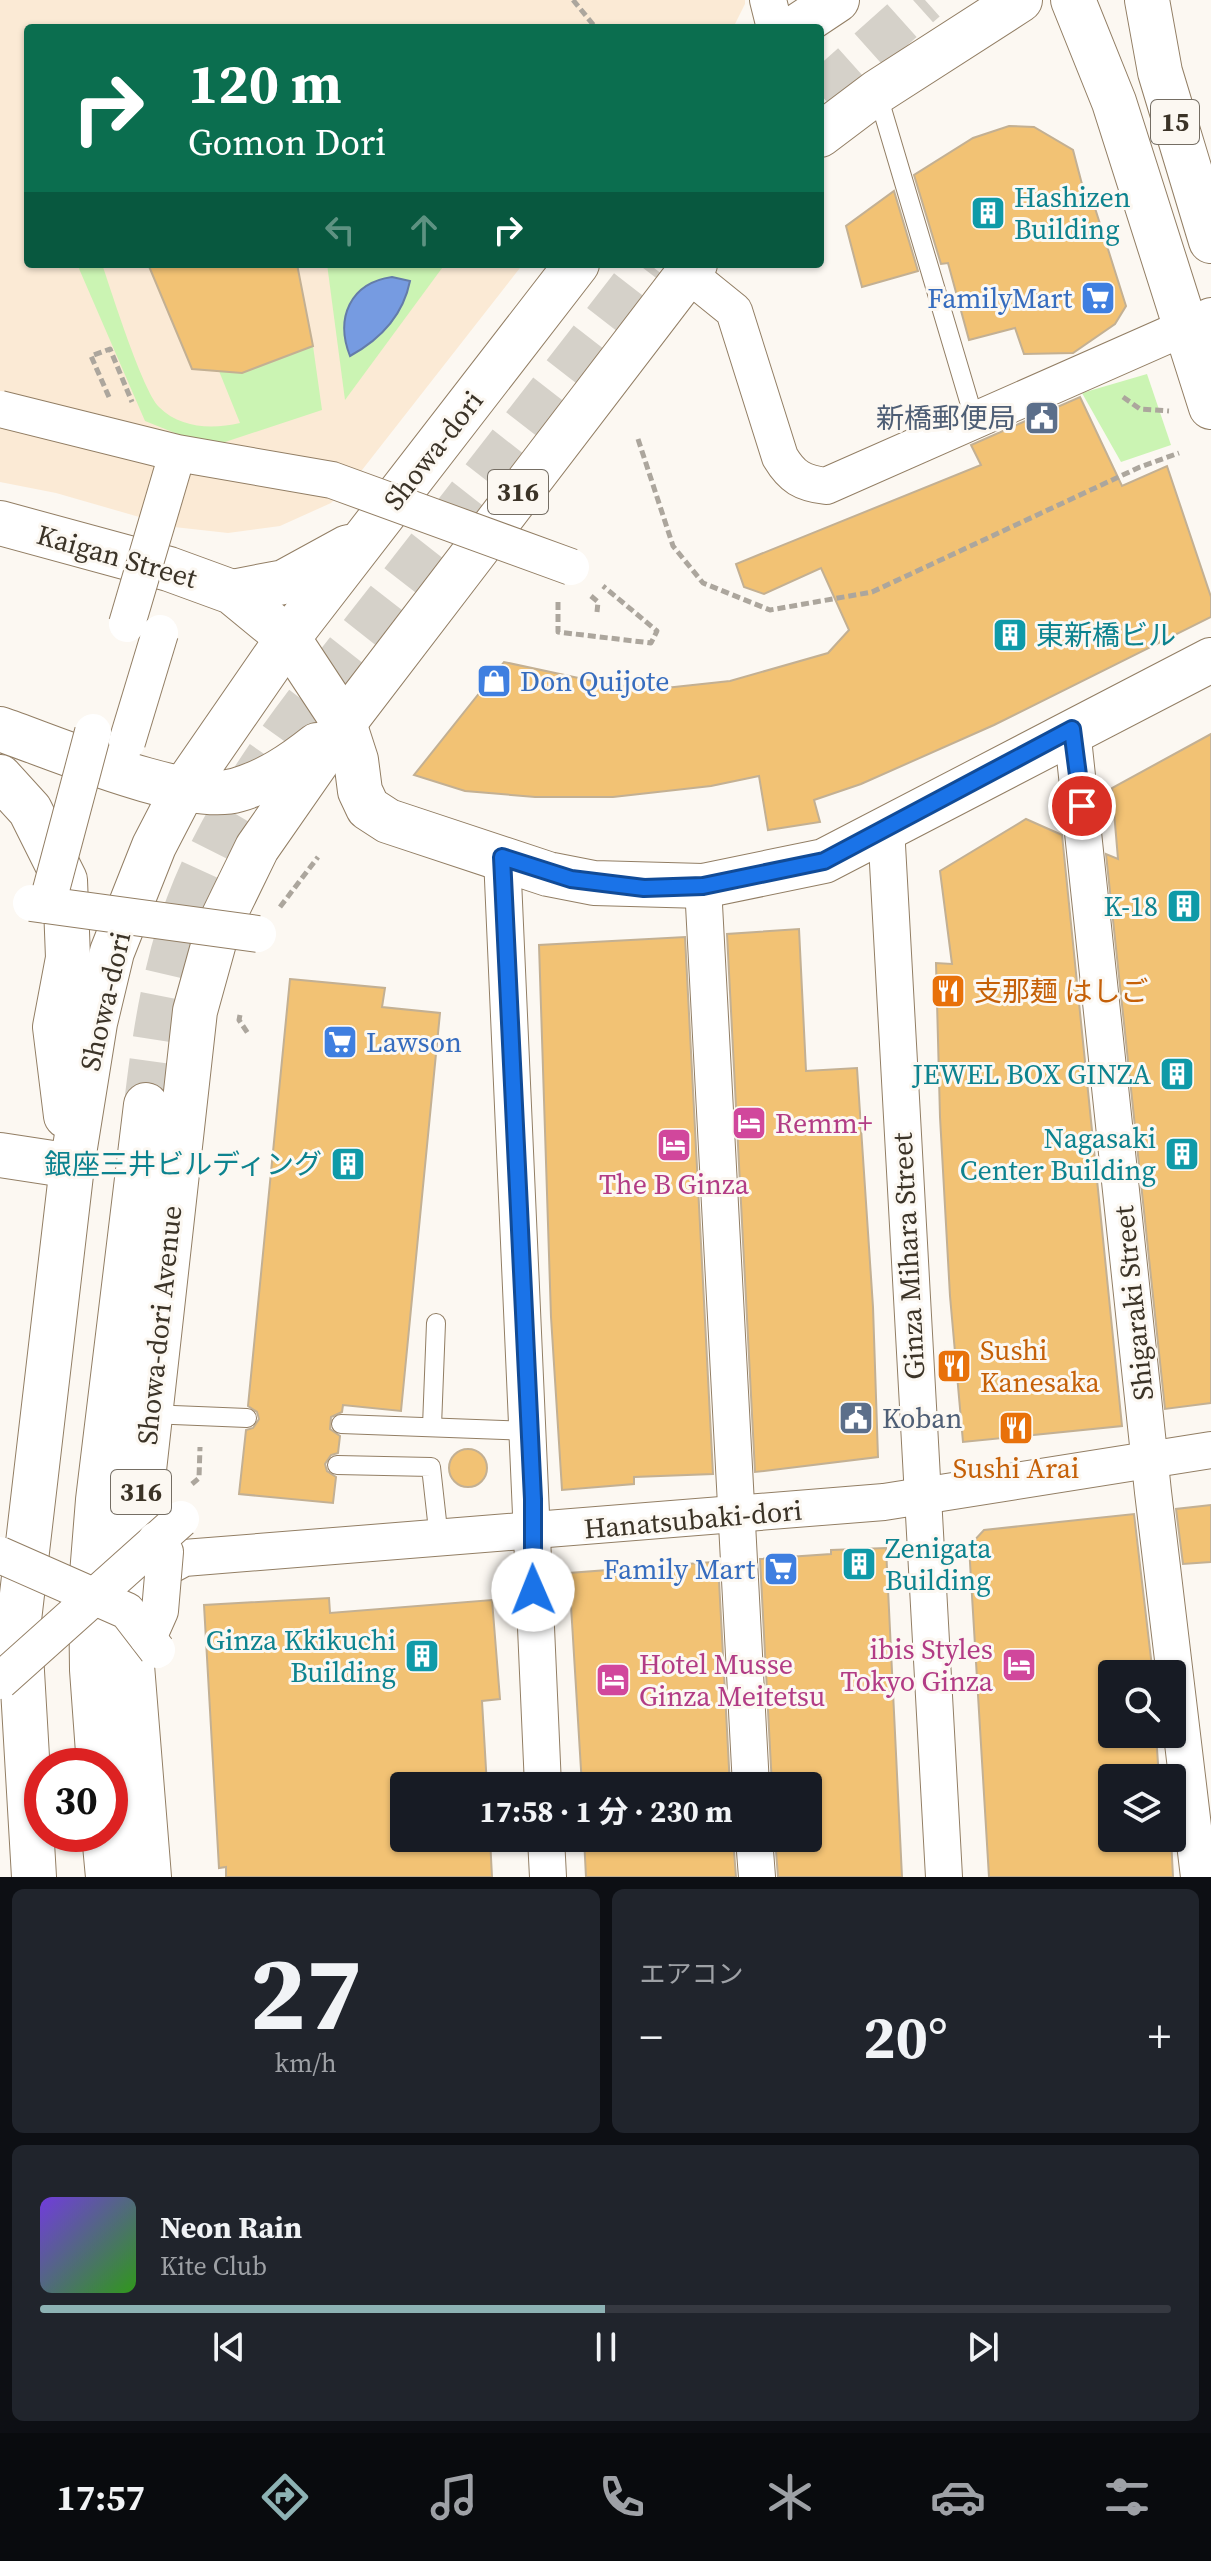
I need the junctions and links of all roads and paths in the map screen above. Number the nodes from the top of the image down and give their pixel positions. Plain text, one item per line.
1 (573, 0) edge
2 (768, 0) edge
3 (837, 0) edge
4 (1020, 0) edge
5 (1073, 0) edge
6 (1147, 0) edge
7 (593, 24) edge
8 (774, 24) edge
9 (801, 24) edge
10 (877, 92) junction
11 (824, 132) edge
12 (1211, 241) edge
13 (574, 268) edge
14 (691, 268) edge
15 (1198, 321) edge
16 (1117, 386) dead end
17 (0, 409) edge
18 (1190, 409) edge
19 (974, 418) junction
20 (638, 439) dead end
21 (1179, 453) dead end
22 (173, 468) dead end
23 (0, 523) edge
24 (368, 533) junction
25 (571, 567) joint
26 (232, 592) junction
27 (558, 632) dead end
28 (288, 638) junction
29 (1211, 660) edge
30 (344, 723) junction
31 (0, 729) edge
32 (1072, 729) junction
33 (93, 732) dead end
34 (127, 742) dead end
35 (0, 777) edge
36 (183, 790) junction
37 (886, 827) junction
38 (318, 857) dead end
39 (502, 857) junction
40 (305, 874) dead end
41 (703, 886) junction
42 (258, 934) dead end
43 (239, 1020) dead end
44 (249, 1035) dead end
45 (146, 1105) tunnel mouth
46 (0, 1155) edge
47 (72, 1166) junction
48 (436, 1323) dead end
49 (149, 1414) junction
50 (247, 1418) dead end
51 (341, 1424) dead end
52 (432, 1426) junction
53 (529, 1431) junction
54 (1211, 1450) edge
55 (1149, 1461) junction
56 (337, 1465) dead end
57 (921, 1498) junction
58 (734, 1517) junction
59 (533, 1531) junction
60 (439, 1539) junction
61 (0, 1555) edge
62 (112, 1591) junction
63 (6, 1620) edge
64 (0, 1681) edge
65 (98, 1748) edge
66 (542, 1772) edge
67 (750, 1772) edge
68 (106, 1852) edge
69 (547, 1852) edge
70 (755, 1852) edge
71 (34, 1877) edge
72 (108, 1877) edge
73 (149, 1877) edge
74 (548, 1877) edge
75 (757, 1877) edge
76 (944, 1877) edge
77 (1199, 1877) edge

1 - 7 path
2 - 8 street
3 - 9 main road
4 - 10 main road
5 - 15 main road, 15
6 - 12 main road, 15
10 - 11 main road
10 - 19 lane
13 - 24 main road, Showa-dori
14 - 19 street
14 - 30 main road, 316
15 - 18 main road, 15
15 - 19 street
16 - 18 path
17 - 25 street, bridge
20 - 21 path
22 - 34 street, bridge
23 - 26 main road, Kaigan Street
24 - 26 main road
24 - 28 main road, Showa-dori
25 - 27 path
26 - 28 main road
28 - 30 main road
28 - 36 main road, Showa-dori
29 - 32 main road
30 - 36 main road, 316
30 - 39 main road
30 - 49 main road, Showa-dori Avenue / 316
31 - 36 main road, 316
32 - 37 main road
32 - 55 street, Shigaraki Street
33 - 42 street, bridge
35 - 47 main road
36 - 47 main road, Showa-dori
37 - 41 main road
37 - 57 street, Ginza Mihara Street
38 - 40 path
39 - 41 main road
39 - 53 street
41 - 58 street
43 - 44 path
45 - 65 main road, 316
46 - 47 main road
47 - 63 main road, Showa-dori
48 - 52 lane
49 - 50 lane
49 - 62 main road, Showa-dori Avenue / 316
51 - 52 lane
52 - 53 lane
53 - 59 street
54 - 55 street, Hanatsubaki-dori
55 - 57 street, Hanatsubaki-dori
55 - 77 street, Shigaraki Street
56 - 60 lane
57 - 58 street, Hanatsubaki-dori
57 - 76 street, Ginza Mihara Street
58 - 59 street, Hanatsubaki-dori
58 - 67 street
59 - 60 street, Hanatsubaki-dori
59 - 66 street
60 - 62 street, Hanatsubaki-dori
61 - 62 street, bridge
62 - 62 street, bridge
62 - 64 street, bridge
62 - 73 main road, Showa-dori Avenue / 316
63 - 71 main road, Showa-dori
68 - 72 main road
69 - 74 street
70 - 75 street

